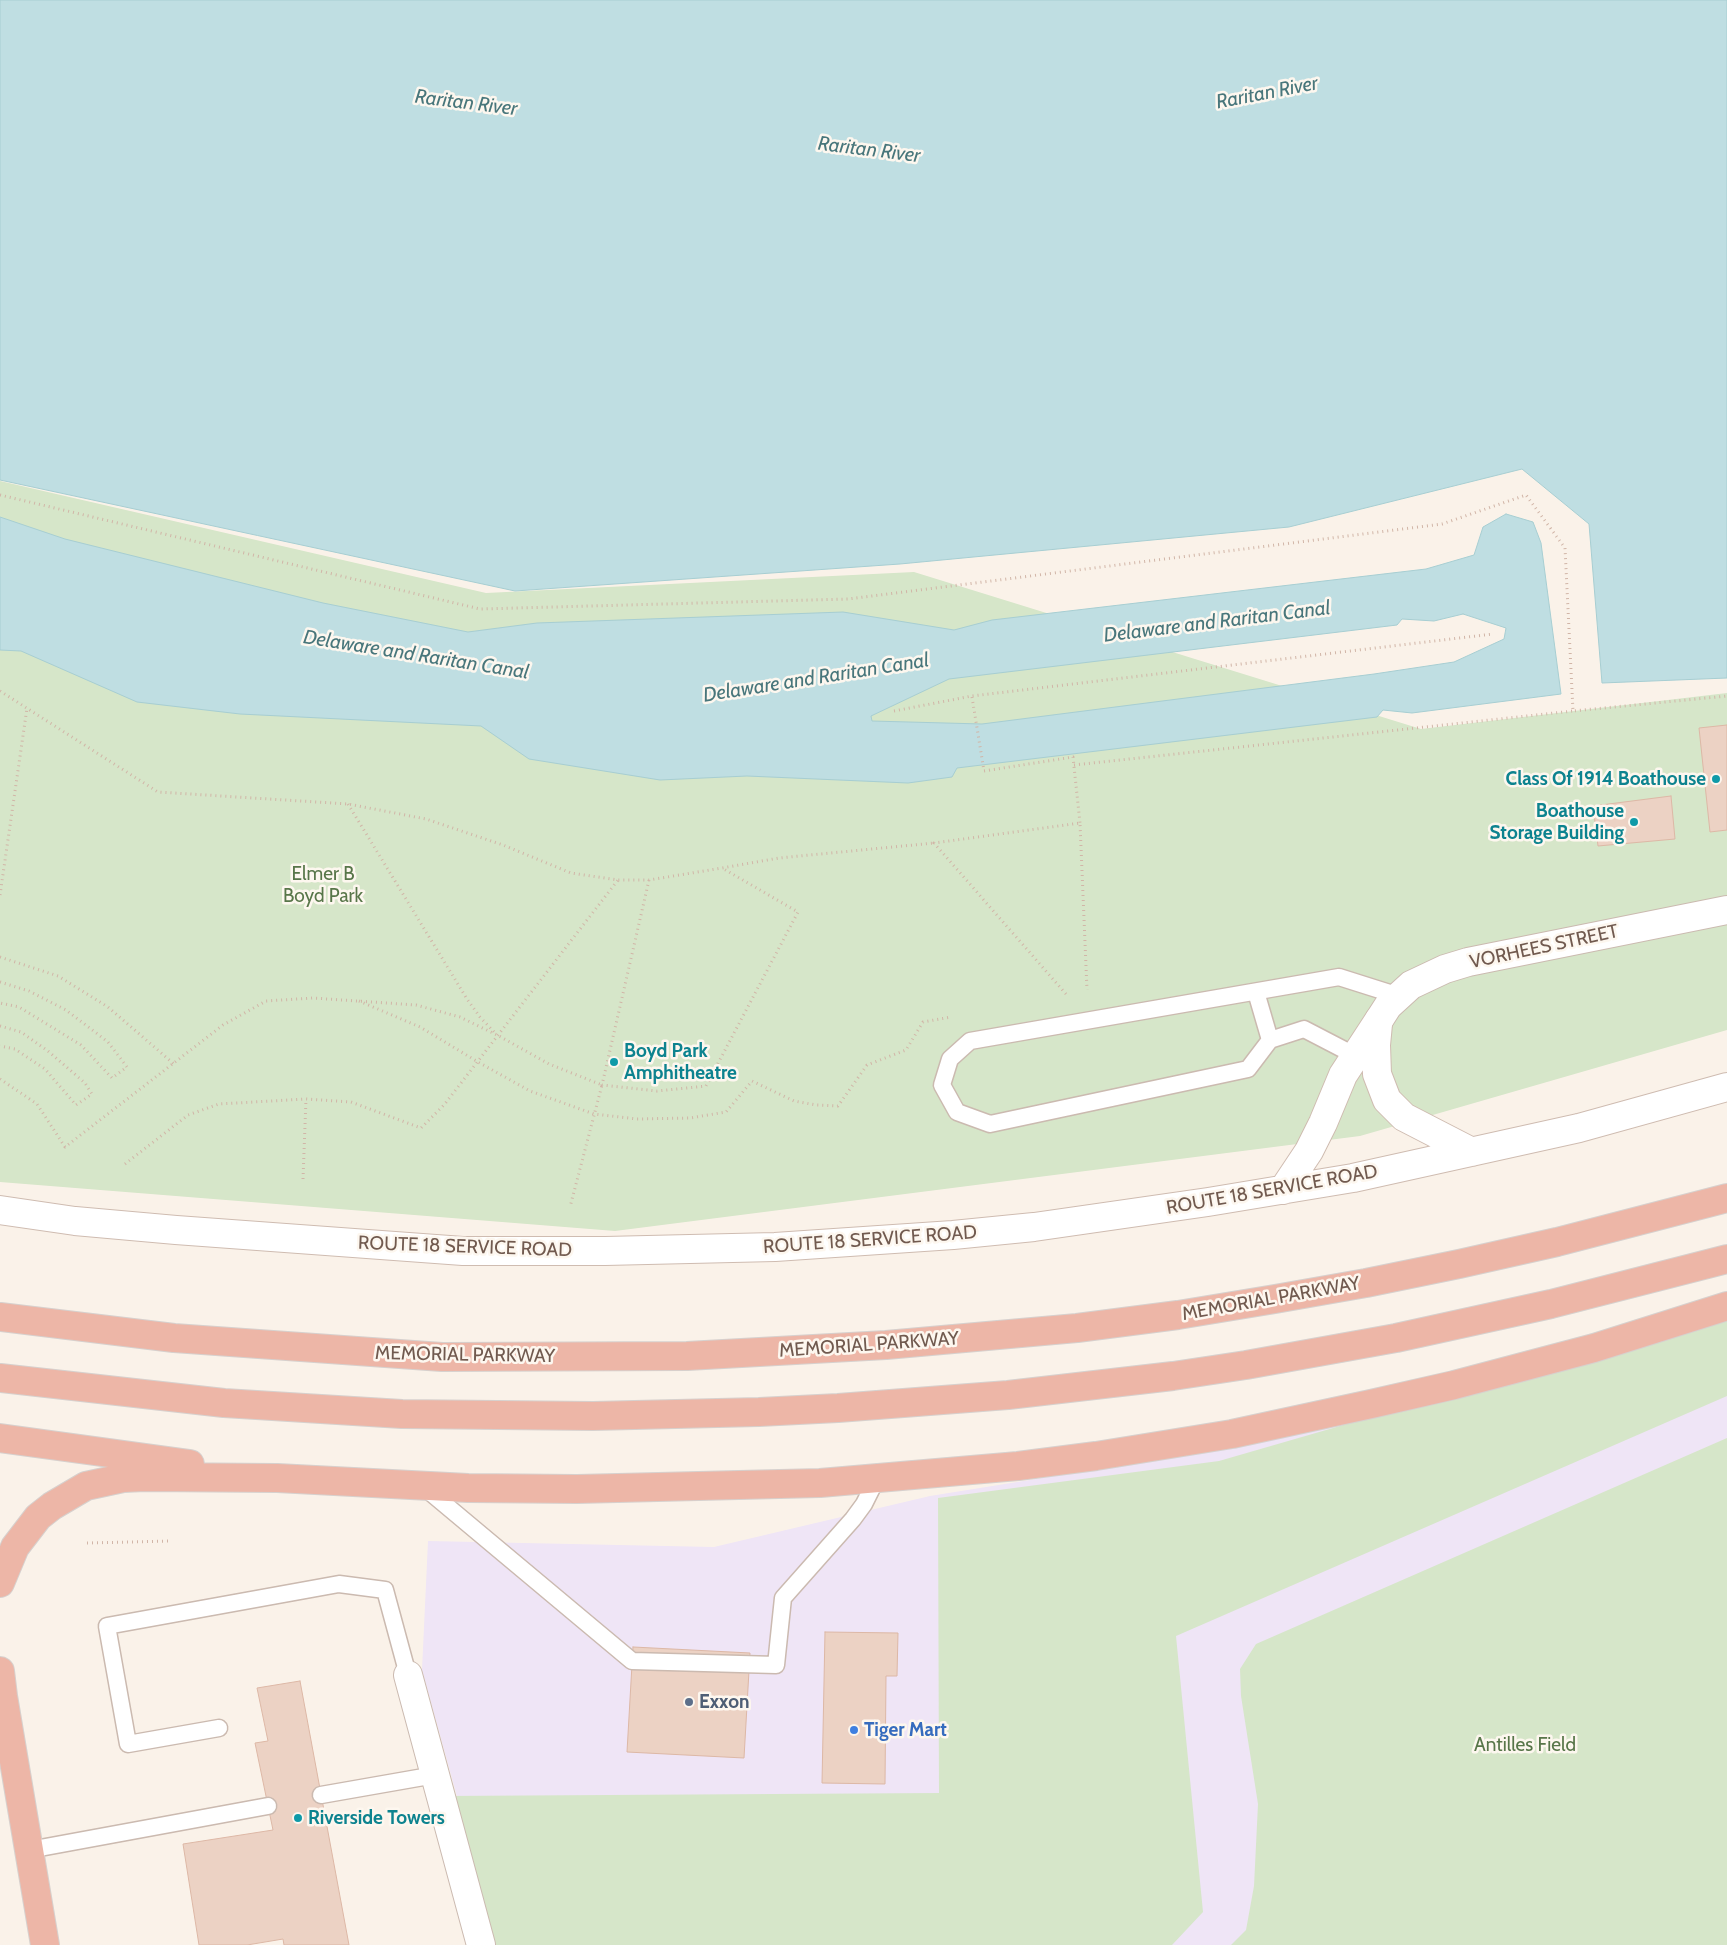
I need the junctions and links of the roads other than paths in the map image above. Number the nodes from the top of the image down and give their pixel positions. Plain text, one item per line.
1 (1727, 910) edge
2 (1256, 992) junction
3 (1399, 996) junction
4 (1379, 1020) junction
5 (1270, 1040) junction
6 (1356, 1056) junction
7 (1727, 1087) edge
8 (1472, 1152) junction
9 (1283, 1190) junction
10 (1727, 1198) edge
11 (0, 1210) edge
12 (1727, 1259) edge
13 (1727, 1306) edge
14 (0, 1317) edge
15 (0, 1378) edge
16 (0, 1438) edge
17 (277, 1478) junction
18 (877, 1478) junction
19 (422, 1485) junction
20 (0, 1583) edge
21 (0, 1671) edge
22 (408, 1675) joint
23 (219, 1728) dead end
24 (435, 1775) junction
25 (321, 1795) dead end
26 (268, 1806) dead end
27 (29, 1850) junction
28 (45, 1945) edge
29 (481, 1945) edge

1 - 3 main road, VORHEES STREET
2 - 3 lane
2 - 5 lane
2 - 5 lane
3 - 4 main road, VORHEES STREET
4 - 6 main road, VORHEES STREET
4 - 8 main road
5 - 6 lane
6 - 9 main road, VORHEES STREET
7 - 8 main road, ROUTE 18 SERVICE ROAD
8 - 9 main road, ROUTE 18 SERVICE ROAD
9 - 11 main road, ROUTE 18 SERVICE ROAD
10 - 14 highway, MEMORIAL PARKWAY
12 - 15 highway
13 - 18 highway
16 - 17 highway
17 - 19 highway
17 - 20 highway
18 - 19 highway
18 - 19 lane
21 - 27 highway
22 - 23 lane
22 - 24 main road
24 - 25 lane
24 - 29 main road
26 - 27 lane
27 - 28 highway

